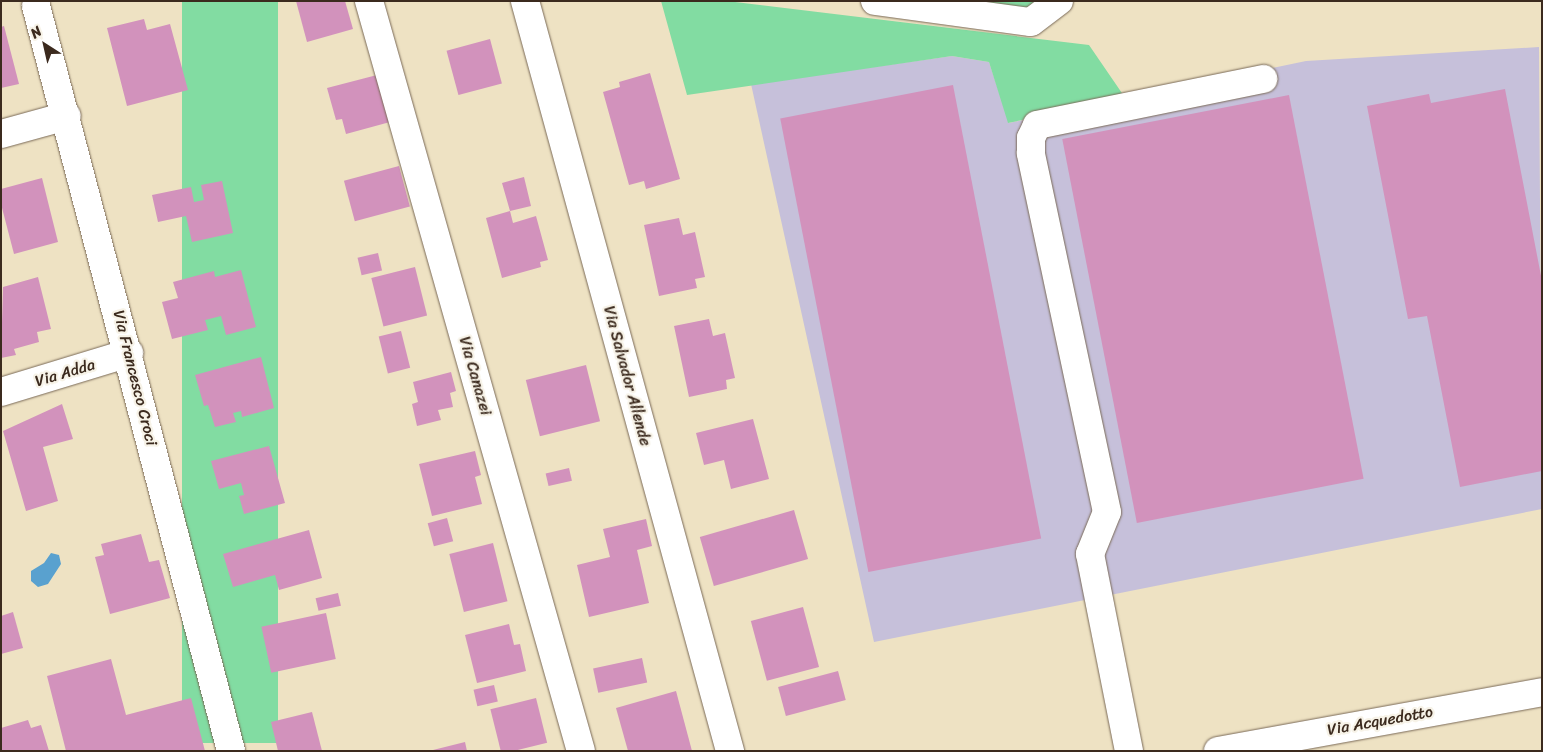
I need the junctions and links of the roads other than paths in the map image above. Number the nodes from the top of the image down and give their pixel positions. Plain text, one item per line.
1 (369, 1) edge
2 (525, 1) edge
3 (875, 1) edge
4 (1059, 1) edge
5 (36, 6) dead end
6 (1263, 79) dead end
7 (67, 116) junction
8 (1, 134) edge
9 (129, 353) junction
10 (1, 392) edge
11 (1542, 692) edge
12 (231, 751) edge
13 (581, 751) edge
14 (730, 751) edge
15 (1129, 751) edge
16 (1218, 751) edge

1 - 13 street, Via Canazei
2 - 14 street, Via Salvador Allende
3 - 4 street
5 - 7 street, Via Francesco Croci
6 - 15 street
7 - 8 street
7 - 9 street, Via Francesco Croci
9 - 10 street, Via Adda
9 - 12 street, Via Francesco Croci
11 - 16 street, Via Acquedotto

